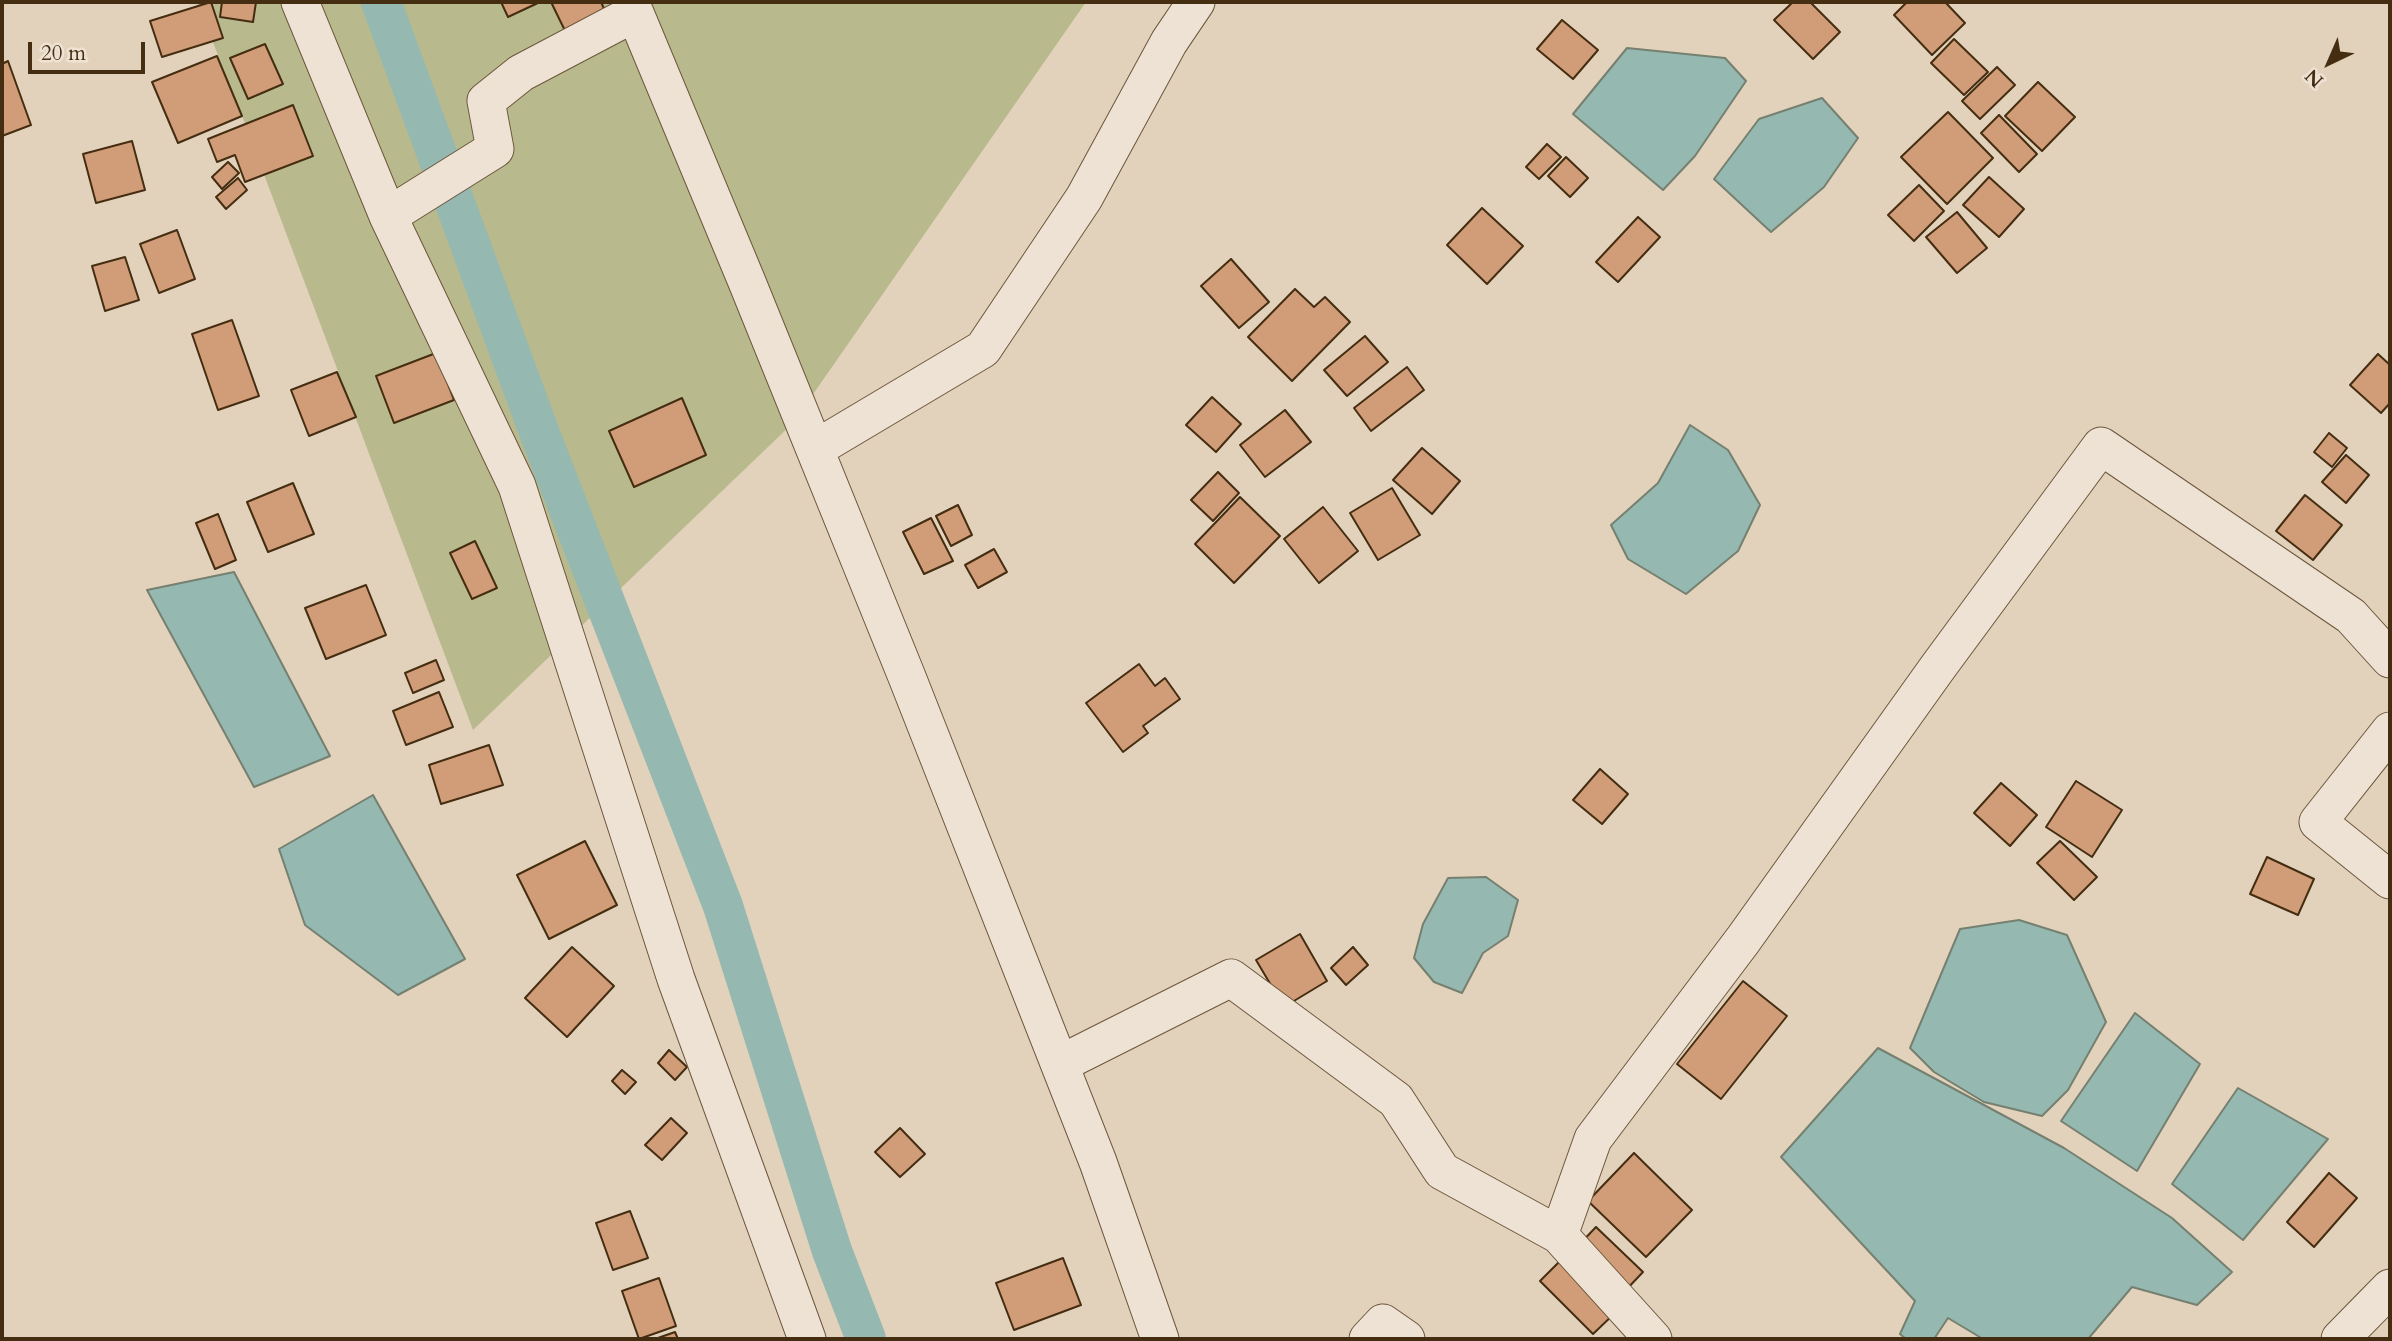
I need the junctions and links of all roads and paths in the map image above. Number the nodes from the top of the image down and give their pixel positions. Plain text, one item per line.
1 (300, 2) edge
2 (1196, 2) edge
3 (632, 7) edge
4 (388, 216) junction
5 (815, 449) junction
6 (2390, 659) edge
7 (2390, 731) edge
8 (2390, 880) edge
9 (1060, 1064) junction
10 (1559, 1235) junction
11 (2390, 1289) edge
12 (807, 1339) edge
13 (1160, 1339) edge
14 (1368, 1339) edge
15 (1406, 1339) edge
16 (1653, 1339) edge
17 (2340, 1339) edge

1 - 4 street
2 - 5 street
3 - 4 street
3 - 5 street
4 - 12 street
5 - 9 street
6 - 10 street
7 - 8 street
9 - 10 street
9 - 13 street
10 - 16 street
11 - 17 street
14 - 15 street

